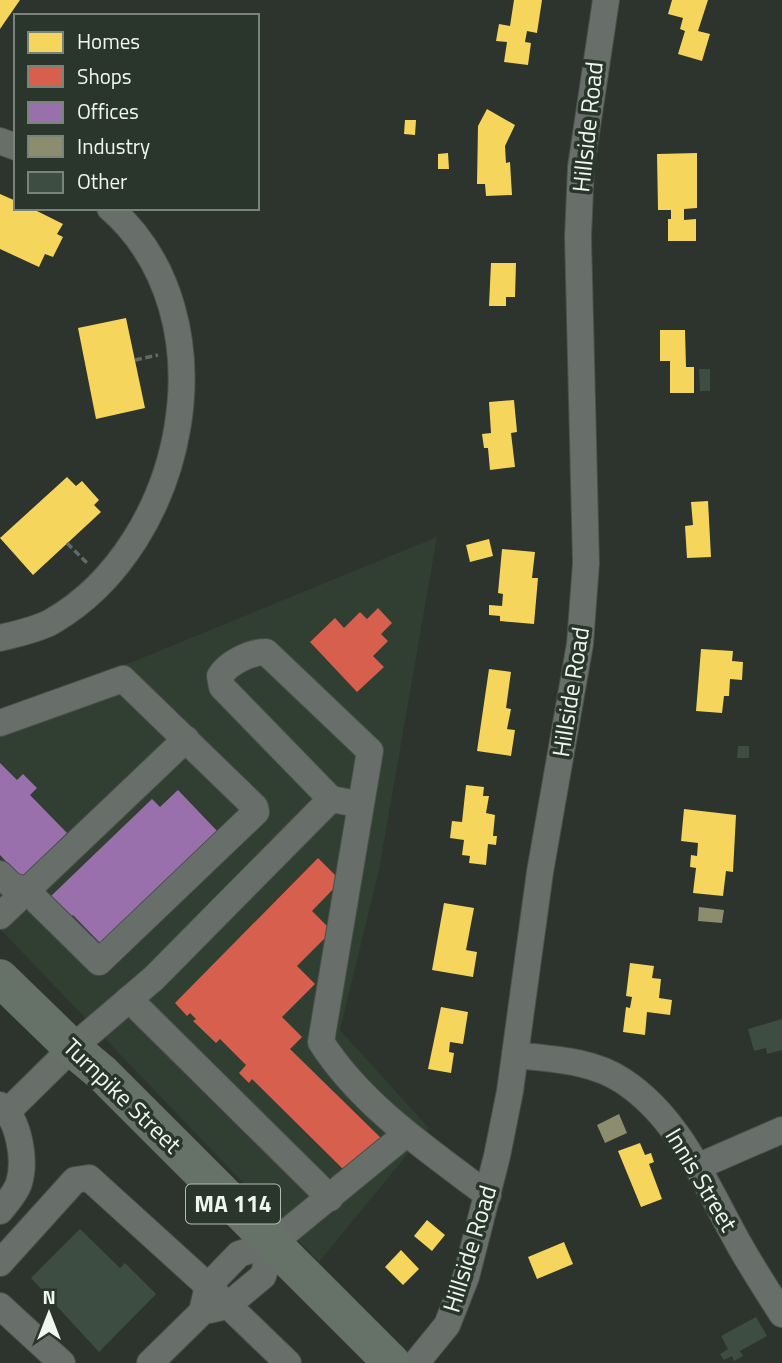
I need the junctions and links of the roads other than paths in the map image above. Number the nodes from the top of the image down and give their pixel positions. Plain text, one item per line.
1 (606, 0) edge
2 (112, 210) edge
3 (0, 638) edge
4 (0, 723) edge
5 (186, 739) junction
6 (331, 799) junction
7 (362, 804) junction
8 (0, 874) edge
9 (27, 891) junction
10 (0, 916) edge
11 (0, 978) edge
12 (129, 999) junction
13 (72, 1048) junction
14 (515, 1055) junction
15 (4, 1108) edge
16 (782, 1130) edge
17 (406, 1134) junction
18 (697, 1167) junction
19 (488, 1195) junction
20 (331, 1198) junction
21 (0, 1211) edge
22 (273, 1242) junction
23 (0, 1263) edge
24 (208, 1286) junction
25 (0, 1306) edge
26 (215, 1309) junction
27 (782, 1314) edge
28 (62, 1363) edge
29 (150, 1363) edge
30 (288, 1363) edge
31 (392, 1363) edge
32 (416, 1363) edge

1 - 14 street, Hillside Road
2 - 3 street
4 - 5 street
5 - 9 street
5 - 9 street
6 - 7 street
6 - 7 street
6 - 12 street
7 - 17 street
8 - 9 street
9 - 10 street
11 - 13 highway, Turnpike Street / MA 114
12 - 13 street
12 - 20 street
13 - 15 street
13 - 22 highway, Turnpike Street / MA 114
14 - 18 street, Innis Street
14 - 19 street, Hillside Road
15 - 21 street
16 - 18 street
17 - 19 street
17 - 20 street
18 - 27 street, Innis Street
19 - 32 street, Hillside Road
20 - 22 street
22 - 24 street
22 - 26 street
22 - 31 highway, Turnpike Street / MA 114
23 - 24 street
24 - 26 street
25 - 28 street
26 - 29 street
26 - 30 street

